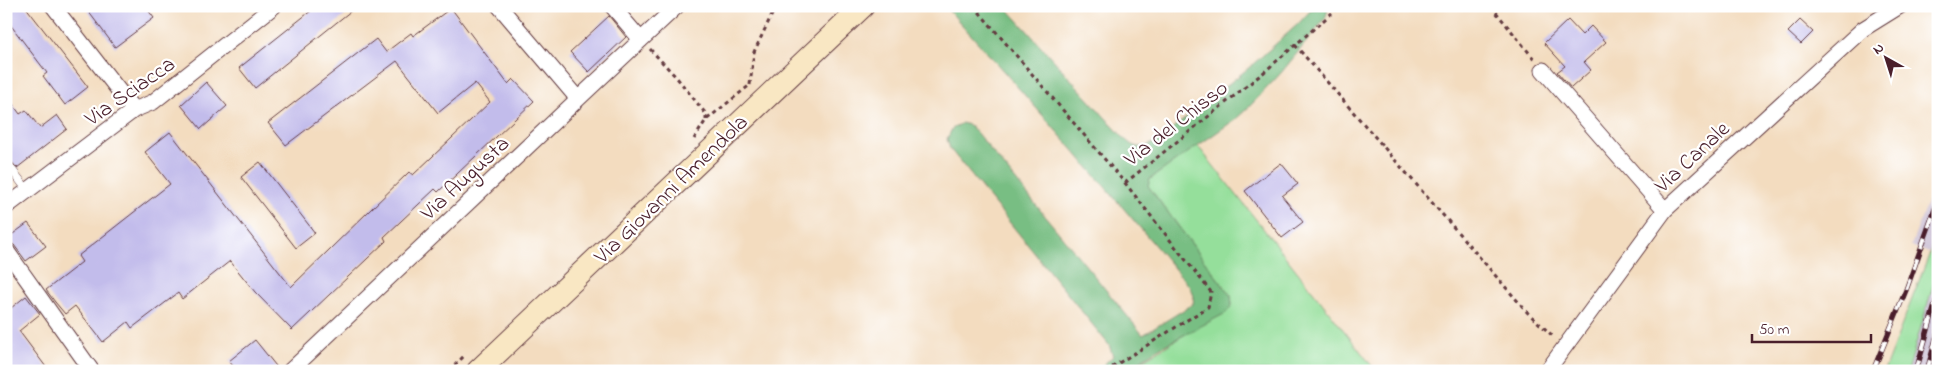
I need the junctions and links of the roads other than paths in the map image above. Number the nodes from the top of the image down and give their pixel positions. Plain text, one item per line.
1 (54, 6) edge
2 (274, 6) edge
3 (499, 6) edge
4 (612, 6) edge
5 (677, 6) edge
6 (863, 6) edge
7 (1900, 6) edge
8 (641, 40) junction
9 (1544, 70) road end
10 (578, 98) junction
11 (134, 110) junction
12 (6, 162) edge
13 (28, 190) junction
14 (6, 207) edge
15 (1665, 210) junction
16 (6, 250) edge
17 (92, 371) edge
18 (290, 371) edge
19 (478, 371) edge
20 (1547, 371) edge

1 - 11 street
2 - 11 street, Via Sciacca
3 - 10 street
4 - 8 street
5 - 8 street, Via Augusta
6 - 19 main road, Via Giovanni Amendola
7 - 15 street, Via Canale
8 - 10 street, Via Augusta
9 - 15 street
10 - 18 street, Via Augusta
11 - 13 street, Via Sciacca
12 - 13 lane
13 - 14 street, Via Sciacca
15 - 20 street, Via Canale
16 - 17 street

